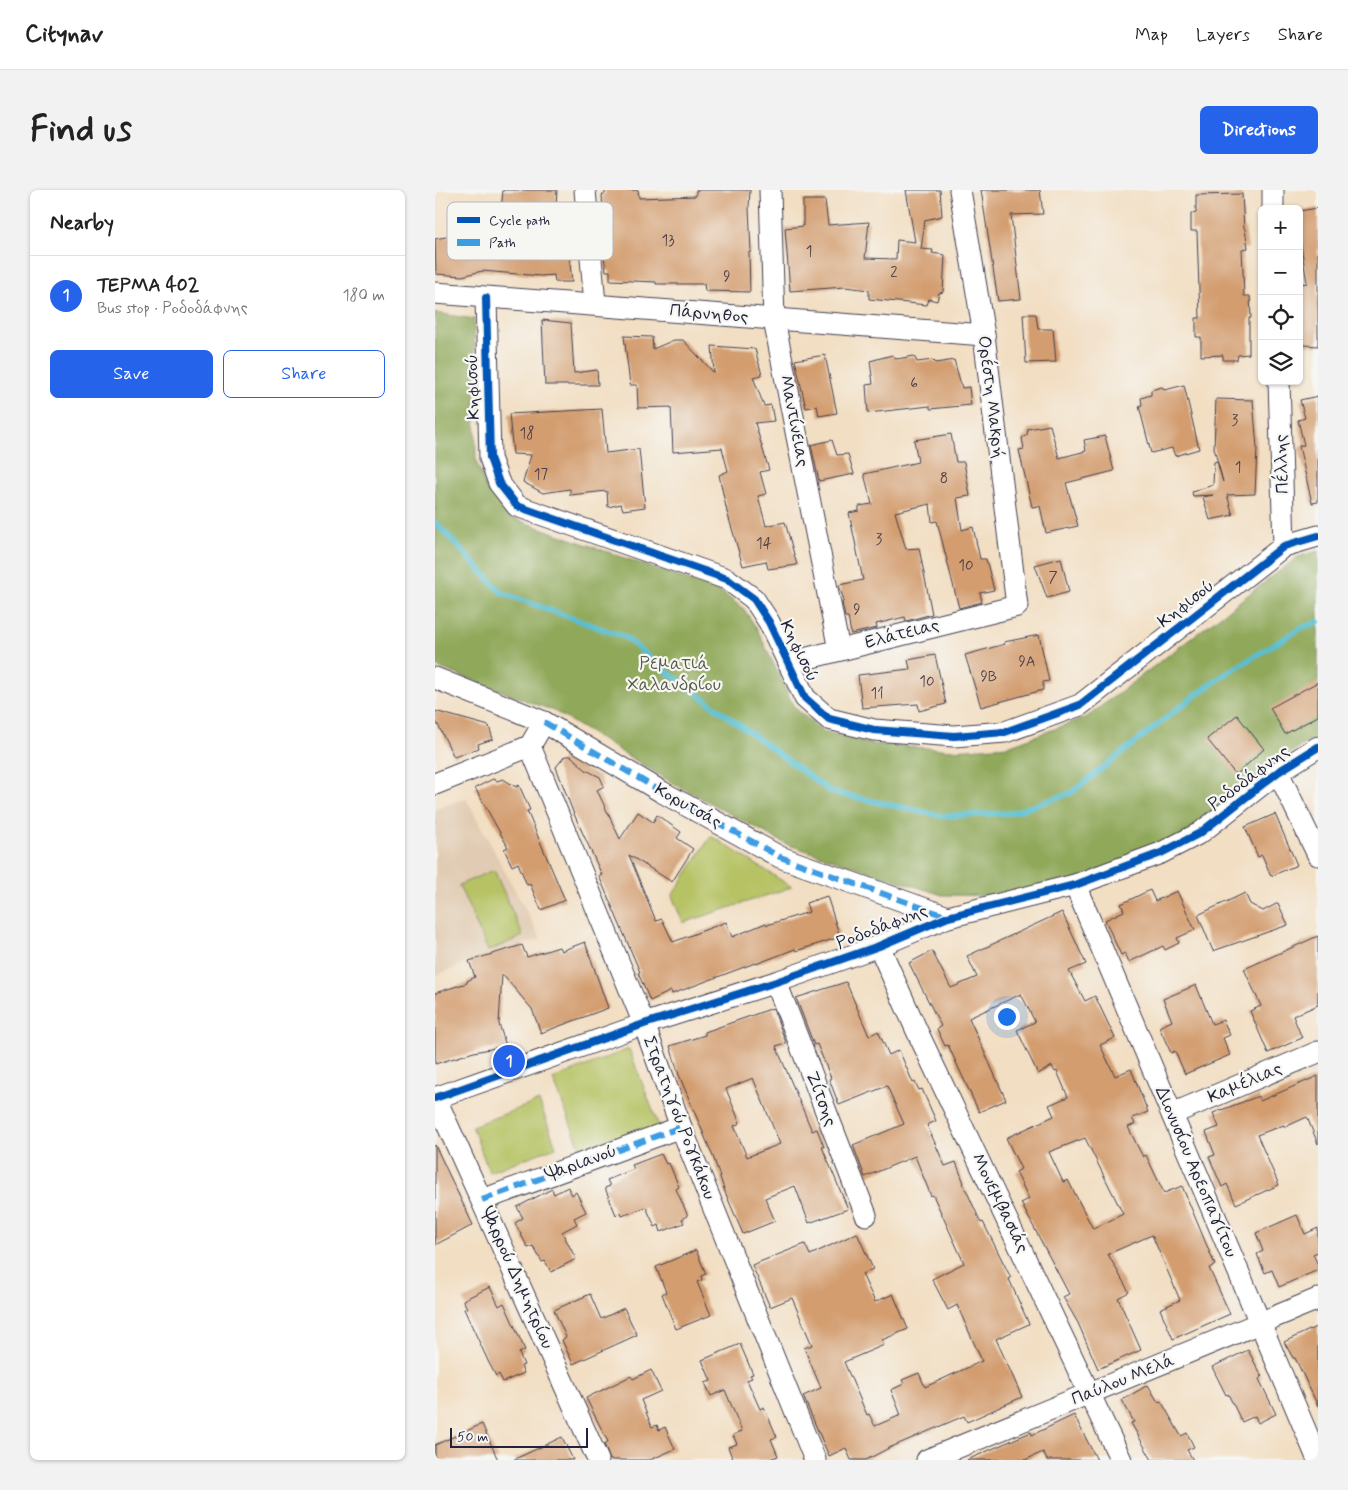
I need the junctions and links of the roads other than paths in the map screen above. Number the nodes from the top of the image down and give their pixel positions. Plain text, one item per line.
1 (771, 190) edge
2 (960, 190) edge
3 (1273, 190) edge
4 (1273, 205) edge
5 (591, 260) edge
6 (435, 293) edge
7 (486, 298) junction
8 (595, 304) junction
9 (774, 320) junction
10 (984, 335) junction
11 (1279, 385) edge
12 (1318, 536) edge
13 (1284, 546) junction
14 (1017, 606) joint
15 (839, 650) junction
16 (788, 663) junction
17 (435, 678) edge
18 (544, 722) junction
19 (530, 746) junction
20 (1318, 747) edge
21 (1278, 772) junction
22 (435, 784) edge
23 (1318, 855) edge
24 (1075, 884) junction
25 (948, 917) junction
26 (879, 946) junction
27 (776, 982) junction
28 (644, 1024) junction
29 (1318, 1052) edge
30 (435, 1098) edge
31 (1172, 1114) junction
32 (681, 1127) junction
33 (482, 1200) junction
34 (866, 1215) dead end
35 (1318, 1299) edge
36 (1260, 1323) junction
37 (1090, 1393) junction
38 (598, 1460) edge
39 (815, 1460) edge
40 (927, 1460) edge
41 (1121, 1460) edge
42 (1318, 1460) edge

1 - 9 street, Μαντίνειας
2 - 10 street, Ορέστη Μακρή
3 - 4 street
5 - 8 street
6 - 7 street, Πάρνηθος
7 - 8 street, Πάρνηθος
7 - 16 street, Κηφισού
8 - 9 street, Πάρνηθος
9 - 10 street, Πάρνηθος
9 - 15 street, Μαντίνειας
10 - 14 street, Ορέστη Μακρή
11 - 13 street, Πέλλης
12 - 13 street, Κηφισού
13 - 16 street, Κηφισού
14 - 15 street, Ελάτειας
15 - 16 street, Ελάτειας
17 - 18 street, Κορυτσάς
18 - 19 street
18 - 25 street, Κορυτσάς
19 - 22 street
19 - 28 street, Στρατηγού Ρογκάκου
20 - 21 street, Ροδοδάφνης
21 - 23 street
21 - 24 street, Ροδοδάφνης
24 - 25 street, Ροδοδάφνης
24 - 31 street, Διονυσίου Αρεοπαγίτου
25 - 26 street, Ροδοδάφνης
26 - 27 street, Ροδοδάφνης
26 - 37 street, Μονεμβασιάς
27 - 28 street, Ροδοδάφνης
27 - 34 street, Ζίτσης
28 - 30 street, Ροδοδάφνης
28 - 32 street, Στρατηγού Ρογκάκου
29 - 31 street, Καμέλιας
30 - 33 street, Ψαρρού Δημητρίου
31 - 36 street, Διονυσίου Αρεοπαγίτου
32 - 33 street, Ψαριανού
32 - 39 street, Στρατηγού Ρογκάκου
33 - 38 street, Ψαρρού Δημητρίου
35 - 36 street, Παύλου Μελά
36 - 37 street, Παύλου Μελά
36 - 42 street, Διονυσίου Αρεοπαγίτου
37 - 40 street, Παύλου Μελά
37 - 41 street, Μονεμβασιάς

